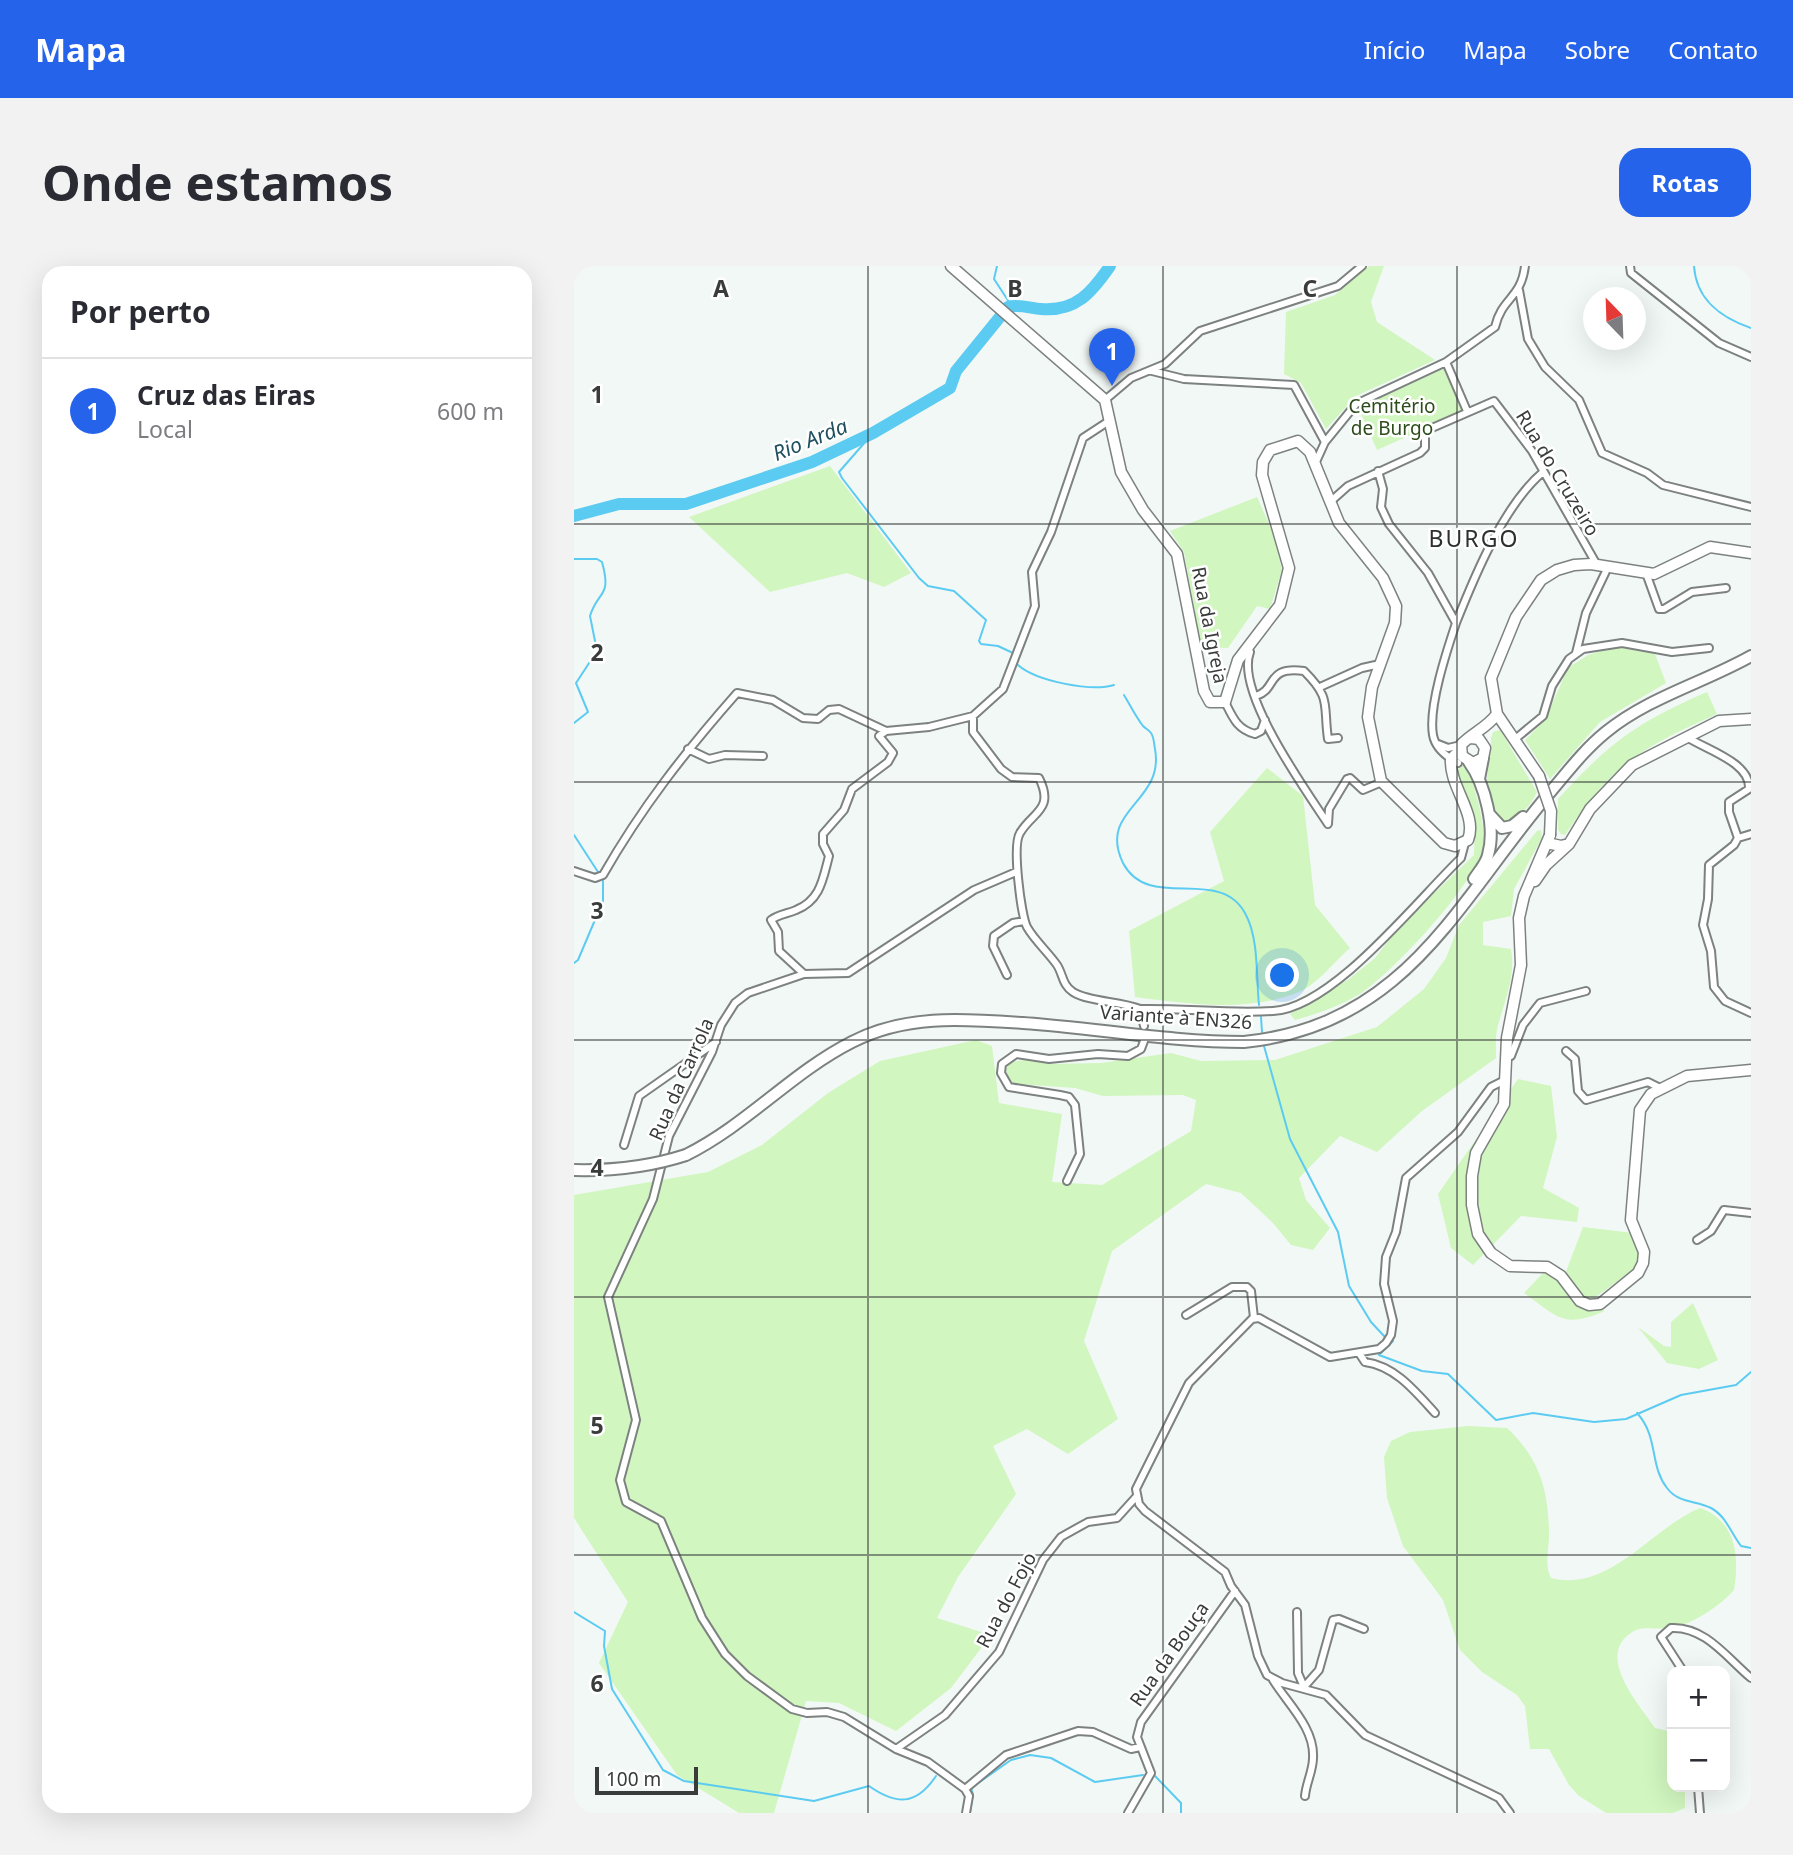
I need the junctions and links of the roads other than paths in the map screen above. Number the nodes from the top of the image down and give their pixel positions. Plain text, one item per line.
1 (951, 266) edge
2 (1362, 266) edge
3 (1525, 266) edge
4 (1630, 266) edge
5 (1519, 290) junction
6 (1751, 357) edge
7 (1446, 362) junction
8 (1152, 371) junction
9 (1105, 400) junction
10 (1467, 411) junction
11 (1109, 421) junction
12 (1325, 442) junction
13 (1315, 464) junction
14 (1378, 471) junction
15 (1543, 472) junction
16 (1330, 502) junction
17 (1751, 507) edge
18 (1751, 553) edge
19 (1597, 565) junction
20 (1608, 567) junction
21 (1646, 573) junction
22 (1726, 588) dead end
23 (1456, 623) junction
24 (1248, 647) junction
25 (1709, 648) dead end
26 (1576, 653) junction
27 (1751, 656) edge
28 (1380, 664) junction
29 (1751, 665) edge
30 (1320, 687) junction
31 (1256, 696) junction
32 (1664, 696) junction
33 (1225, 702) junction
34 (1497, 714) junction
35 (973, 716) junction
36 (1265, 719) junction
37 (1751, 719) edge
38 (1488, 727) junction
39 (886, 731) junction
40 (1685, 736) junction
41 (1338, 738) dead end
42 (1471, 738) junction
43 (1514, 740) junction
44 (1436, 743) junction
45 (1484, 744) junction
46 (688, 749) junction
47 (763, 756) dead end
48 (1460, 756) junction
49 (1483, 758) junction
50 (1479, 779) junction
51 (1382, 782) junction
52 (1542, 802) junction
53 (1485, 803) junction
54 (1751, 834) edge
55 (1738, 838) junction
56 (1548, 839) junction
57 (1465, 843) junction
58 (1569, 844) junction
59 (574, 871) edge
60 (1016, 872) junction
61 (1527, 889) junction
62 (1459, 910) junction
63 (1024, 921) junction
64 (804, 974) junction
65 (1007, 975) dead end
66 (1586, 991) dead end
67 (1140, 1009) junction
68 (1751, 1013) edge
69 (1144, 1026) dead end
70 (1144, 1041) dead end
71 (716, 1042) junction
72 (1566, 1051) dead end
73 (1506, 1058) junction
74 (1751, 1070) edge
75 (1505, 1080) junction
76 (1660, 1088) junction
77 (624, 1145) dead end
78 (574, 1170) edge
79 (1067, 1181) dead end
80 (1751, 1213) edge
81 (1697, 1240) dead end
82 (1186, 1315) dead end
83 (1254, 1318) junction
84 (1359, 1353) junction
85 (1436, 1413) dead end
86 (1136, 1497) junction
87 (1236, 1591) junction
88 (1297, 1612) dead end
89 (1364, 1629) dead end
90 (1680, 1666) edge
91 (1272, 1678) junction
92 (1751, 1678) edge
93 (1304, 1688) junction
94 (1140, 1747) junction
95 (896, 1749) junction
96 (965, 1789) junction
97 (1698, 1792) edge
98 (1305, 1796) dead end
99 (966, 1813) edge
100 (1128, 1813) edge
101 (1510, 1813) edge
102 (1700, 1813) edge

1 - 9 street
2 - 8 street
3 - 5 street
4 - 6 street
5 - 7 street
5 - 17 street
7 - 10 street
7 - 12 street
8 - 9 street
8 - 12 street
9 - 11 street, Rua da Igreja
10 - 14 street
10 - 15 street, Rua do Cruzeiro
11 - 33 street, Rua da Igreja
11 - 35 street
12 - 13 street
13 - 16 street, Rua da Igreja
13 - 24 street, Rua da Igreja
14 - 16 street
14 - 23 street
15 - 19 street, Rua do Cruzeiro
15 - 23 street
16 - 28 street, Rua da Igreja
18 - 21 street
19 - 20 street
19 - 34 street
20 - 21 street
20 - 26 street
21 - 22 street
23 - 44 street
24 - 31 street
24 - 33 street, Rua da Igreja
25 - 26 street
26 - 43 street
27 - 32 main road, Variante à EN326
28 - 30 street
28 - 51 street, Rua da Igreja
29 - 32 main road
30 - 31 street
30 - 41 street
31 - 36 street
32 - 52 main road, Variante à EN326
33 - 36 street
34 - 38 street
34 - 43 street
35 - 39 street
35 - 60 street
36 - 51 street
37 - 40 street
38 - 42 street
38 - 45 street
39 - 46 street
39 - 64 street
40 - 55 street
40 - 58 street
42 - 45 street
42 - 48 street
43 - 56 street, bridge
44 - 48 street
44 - 48 street
45 - 49 street
46 - 47 street
46 - 59 street
48 - 49 street
48 - 50 main road
48 - 57 street
49 - 50 main road
50 - 53 main road
51 - 57 street
52 - 53 main road
52 - 62 main road, Variante à EN326
53 - 62 main road
54 - 55 street
55 - 68 street
56 - 58 street
56 - 61 street
57 - 67 street
58 - 61 street
60 - 63 street
60 - 64 street, Rua da Carrola
61 - 73 street
62 - 78 main road, Variante à EN326, bridge
63 - 65 street
63 - 67 street
64 - 71 street, Rua da Carrola
66 - 73 street
67 - 69 street
70 - 79 street
71 - 77 street
71 - 95 street, Rua da Carrola
72 - 76 street
73 - 75 street
74 - 76 street
75 - 76 street
75 - 84 street
80 - 81 street
82 - 83 street
83 - 84 street
83 - 86 street
84 - 85 street
86 - 87 street
86 - 95 street, Rua do Fojo
87 - 91 street
87 - 94 street, Rua da Bouça
88 - 93 street
89 - 93 street
90 - 92 street
91 - 93 street
91 - 98 street
93 - 101 street
94 - 96 street
94 - 100 street, Rua da Bouça
95 - 96 street
96 - 99 street
97 - 102 street

